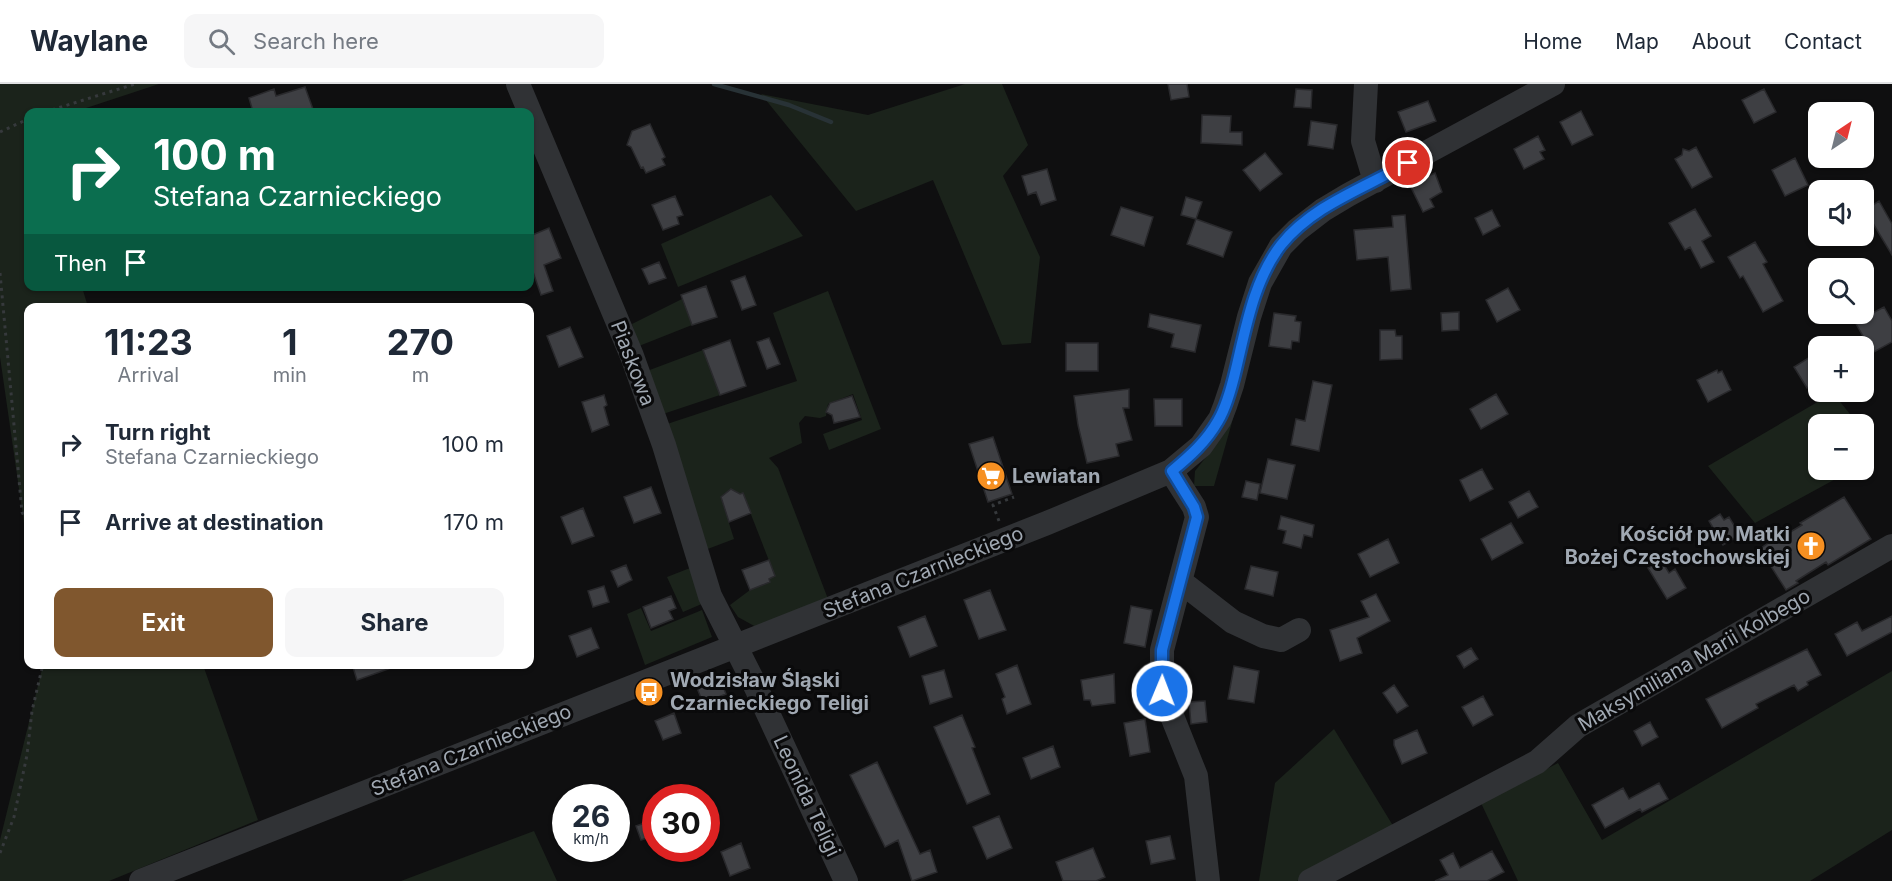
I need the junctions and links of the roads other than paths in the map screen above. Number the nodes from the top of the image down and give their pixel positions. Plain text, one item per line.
1 (518, 84) edge
2 (1366, 84) edge
3 (1553, 84) edge
4 (528, 108) edge
5 (534, 122) edge
6 (1375, 181) junction
7 (1172, 471) junction
8 (1892, 546) edge
9 (1180, 581) junction
10 (1299, 630) dead end
11 (735, 646) junction
12 (141, 881) edge
13 (846, 881) edge
14 (1208, 881) edge
15 (1310, 881) edge

1 - 4 street, Piaskowa
2 - 6 street
3 - 6 street, Stefana Czarnieckiego
5 - 11 street, Piaskowa
6 - 7 street, Stefana Czarnieckiego
7 - 9 street
7 - 11 street, Stefana Czarnieckiego
8 - 15 street, Maksymiliana Marii Kolbego
9 - 10 street
9 - 14 street
11 - 12 street, Stefana Czarnieckiego
11 - 13 street, Leonida Teligi

